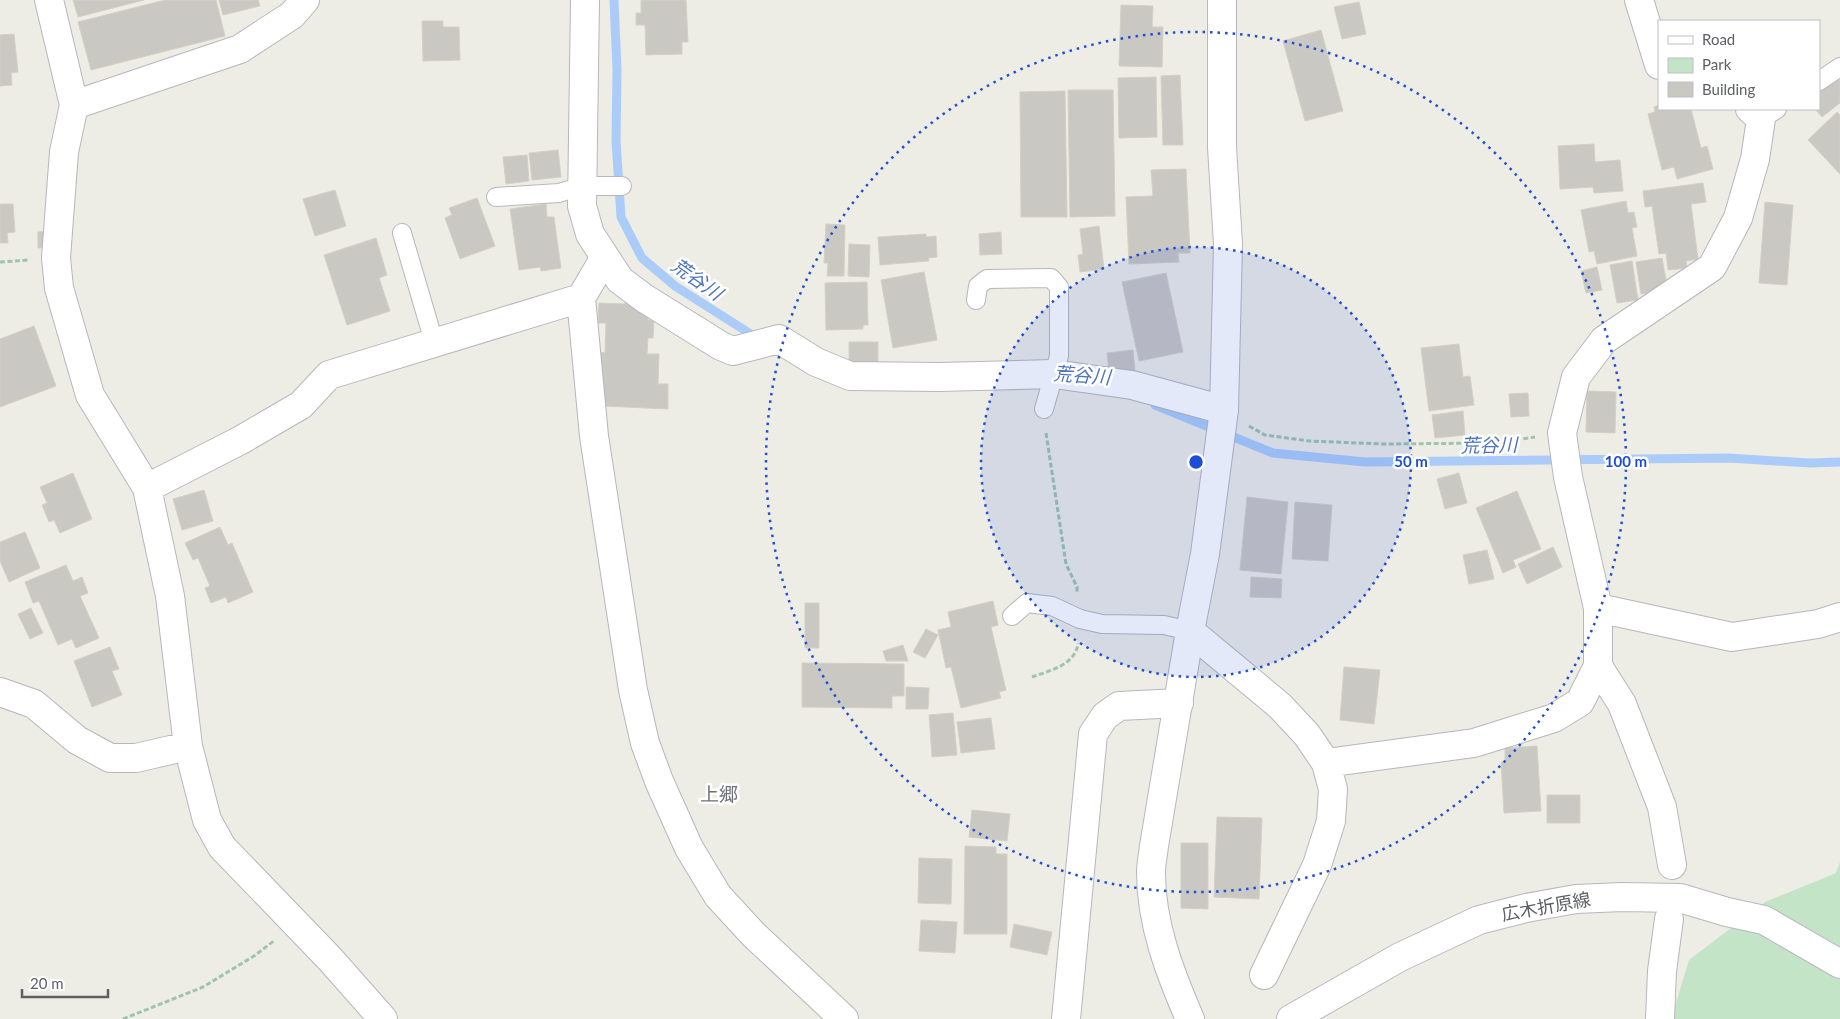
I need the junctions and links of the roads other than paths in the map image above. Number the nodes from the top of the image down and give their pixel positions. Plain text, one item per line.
1 (49, 0) edge
2 (305, 0) edge
3 (585, 0) edge
4 (1222, 0) edge
5 (1639, 0) edge
6 (1658, 62) edge
7 (1840, 67) edge
8 (1820, 80) edge
9 (74, 105) junction
10 (1763, 112) edge
11 (582, 186) junction
12 (622, 186) dead end
13 (496, 197) dead end
14 (402, 233) dead end
15 (605, 257) junction
16 (581, 298) junction
17 (976, 300) dead end
18 (434, 342) junction
19 (1054, 374) junction
20 (1044, 409) road end
21 (1224, 410) junction
22 (147, 488) junction
23 (1598, 608) junction
24 (1012, 616) dead end
25 (1840, 617) edge
26 (1190, 631) junction
27 (1598, 666) junction
28 (0, 692) edge
29 (1179, 703) junction
30 (188, 746) junction
31 (1326, 763) junction
32 (1672, 865) dead end
33 (1669, 919) dead end
34 (1840, 964) edge
35 (1264, 974) dead end
36 (383, 1019) edge
37 (844, 1019) edge
38 (1066, 1019) edge
39 (1190, 1019) edge
40 (1291, 1019) edge
41 (1660, 1019) edge

1 - 9 street
2 - 9 street
3 - 11 street
4 - 21 street
5 - 6 street
7 - 8 lane
9 - 22 street
10 - 23 street
11 - 12 lane
11 - 13 lane
11 - 15 street
14 - 18 lane
15 - 16 street
15 - 19 street
16 - 18 street
16 - 37 street
17 - 19 lane
18 - 22 street
19 - 20 lane
19 - 21 street
21 - 26 street
22 - 30 street
23 - 25 street
23 - 27 street
24 - 26 lane
26 - 29 street
26 - 31 street
27 - 31 street
27 - 32 street
28 - 30 street
29 - 38 street
29 - 39 street
30 - 36 street
31 - 35 street
33 - 41 street
34 - 40 street, 広木折原線

